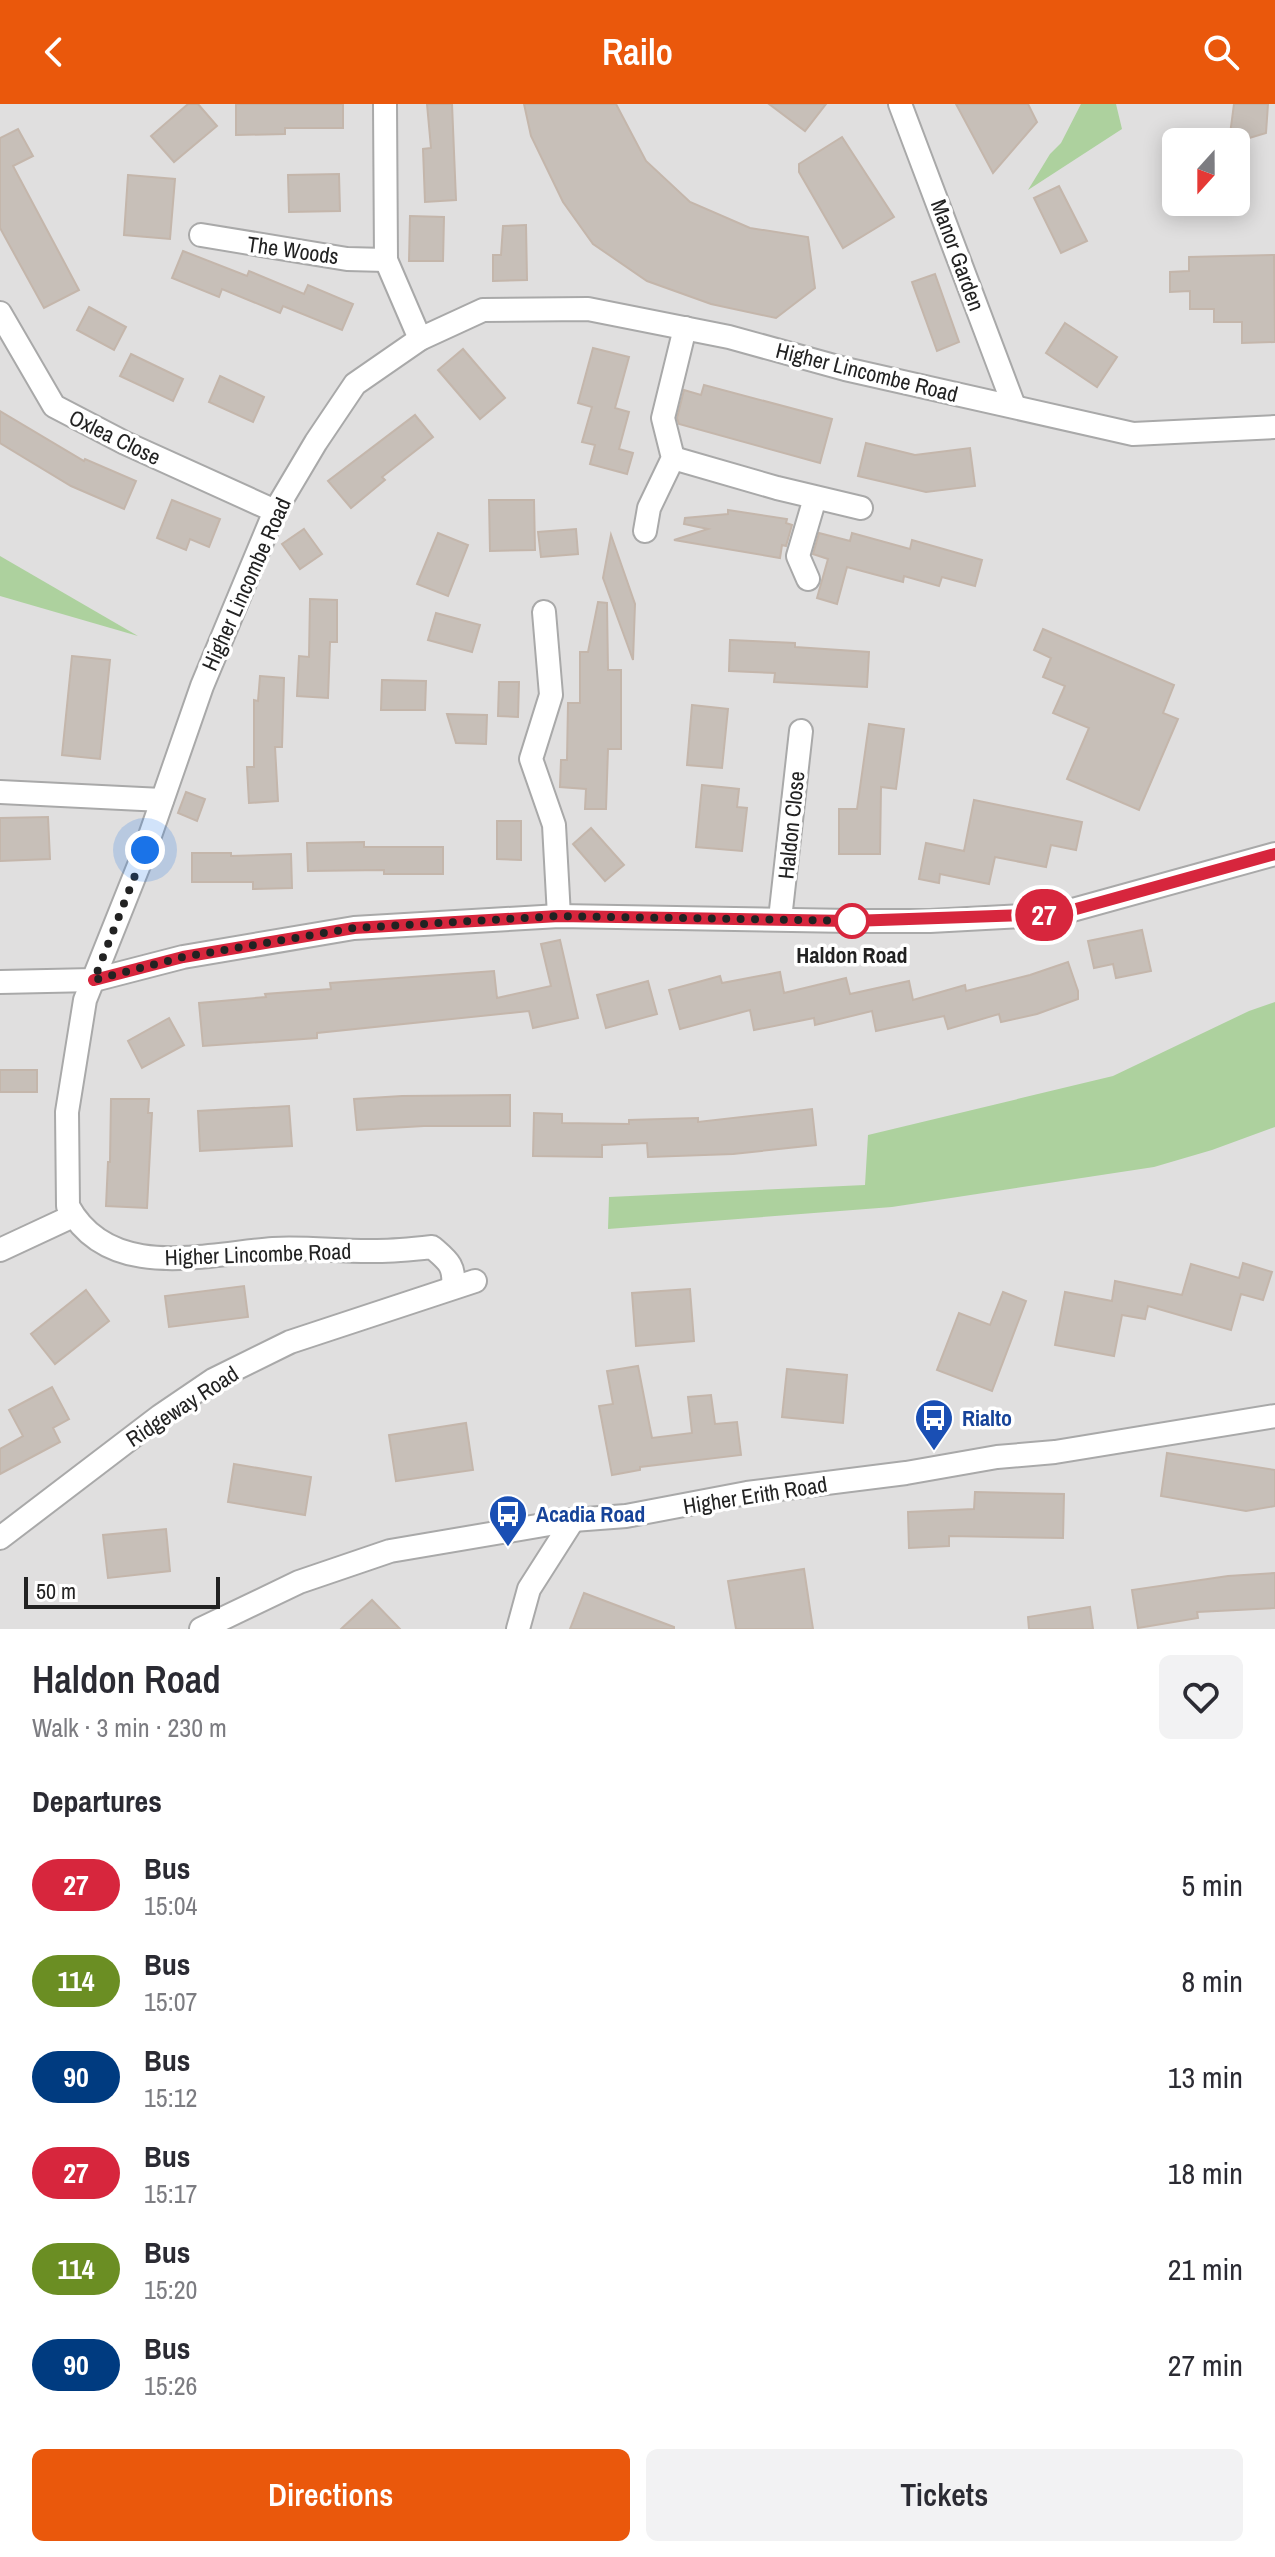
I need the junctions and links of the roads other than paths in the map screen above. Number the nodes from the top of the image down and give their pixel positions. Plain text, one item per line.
1 (385, 104) edge
2 (900, 104) edge
3 (201, 235) dead end
4 (386, 260) junction
5 (0, 313) edge
6 (685, 328) junction
7 (420, 339) junction
8 (1014, 406) junction
9 (1275, 427) edge
10 (673, 458) junction
11 (815, 498) junction
12 (861, 508) dead end
13 (275, 511) junction
14 (645, 531) dead end
15 (808, 579) dead end
16 (544, 612) dead end
17 (801, 731) dead end
18 (0, 792) edge
19 (162, 800) junction
20 (1275, 854) edge
21 (559, 916) junction
22 (780, 919) junction
23 (94, 980) junction
24 (0, 982) edge
25 (73, 1216) junction
26 (0, 1250) edge
27 (475, 1281) dead end
28 (453, 1287) junction
29 (1275, 1416) edge
30 (573, 1520) junction
31 (0, 1538) edge
32 (201, 1629) edge
33 (518, 1629) edge

1 - 4 street
2 - 8 street, Manor Garden
3 - 4 street, The Woods
4 - 7 street
5 - 13 street, Oxlea Close
6 - 7 street, Higher Lincombe Road
6 - 8 street, Higher Lincombe Road
6 - 10 street
7 - 13 street, Higher Lincombe Road
8 - 9 street, Higher Lincombe Road
10 - 11 street
10 - 14 street
11 - 12 street
11 - 15 street
13 - 19 street, Higher Lincombe Road
16 - 21 street
17 - 22 street, Haldon Close
18 - 19 street
19 - 23 street, Higher Lincombe Road
20 - 22 street
21 - 22 street
21 - 23 street
23 - 24 street
23 - 25 street, Higher Lincombe Road
25 - 26 street
25 - 28 street, Higher Lincombe Road
27 - 28 street, Ridgeway Road
28 - 31 street, Ridgeway Road
29 - 30 street, Higher Erith Road
30 - 32 street, Higher Erith Road
30 - 33 street

